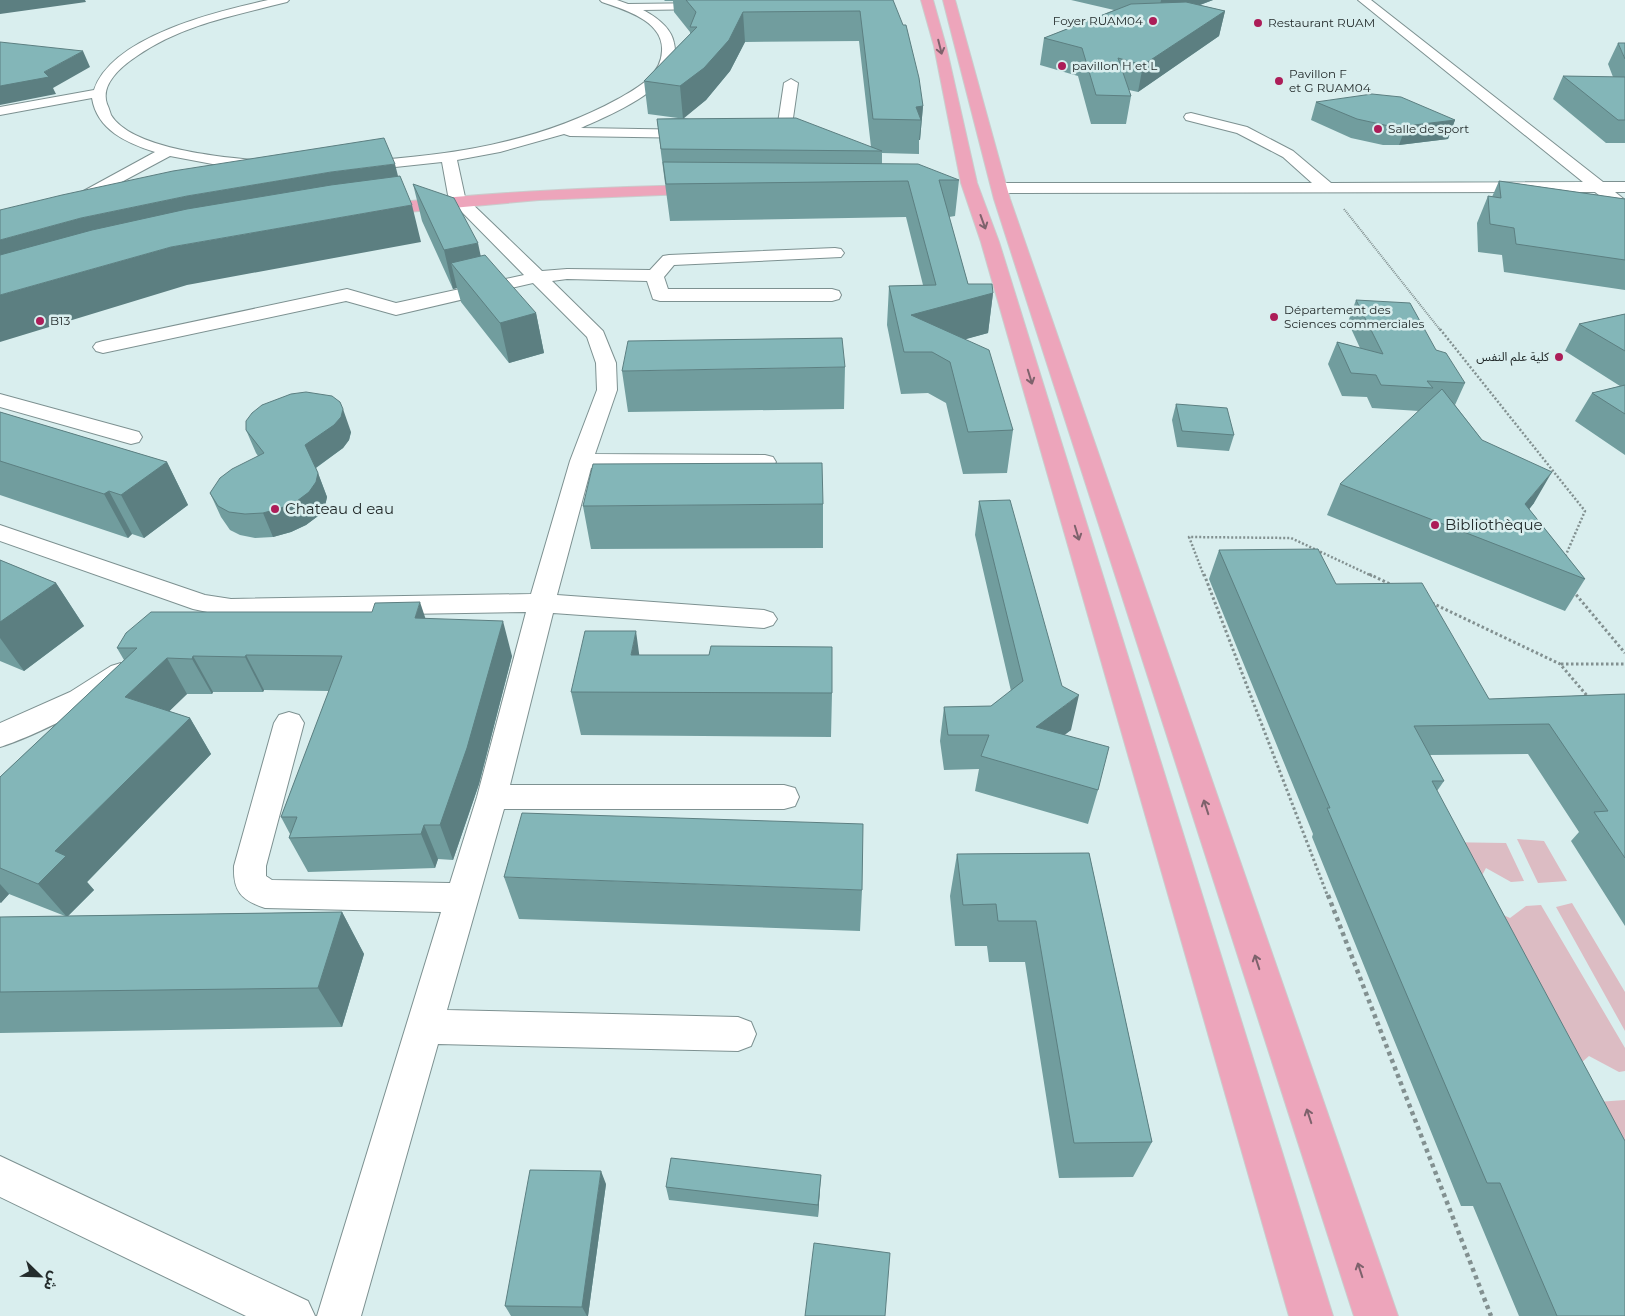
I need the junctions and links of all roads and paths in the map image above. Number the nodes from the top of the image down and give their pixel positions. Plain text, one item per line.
1 (282, 0) edge
2 (606, 0) edge
3 (927, 0) edge
4 (949, 0) edge
5 (1364, 0) edge
6 (725, 5) edge
7 (628, 7) junction
8 (791, 82) dead end
9 (99, 93) junction
10 (0, 111) edge
11 (1191, 117) dead end
12 (556, 132) junction
13 (714, 134) edge
14 (743, 134) edge
15 (168, 152) junction
16 (449, 156) junction
17 (344, 166) edge
18 (283, 167) edge
19 (717, 186) edge
20 (1625, 186) edge
21 (1326, 187) junction
22 (1598, 187) junction
23 (962, 188) junction
24 (1000, 188) junction
25 (458, 198) junction
26 (363, 208) edge
27 (1625, 208) edge
28 (58, 212) edge
29 (835, 253) dead end
30 (655, 276) junction
31 (538, 277) junction
32 (832, 295) dead end
33 (103, 347) dead end
34 (0, 400) edge
35 (131, 437) dead end
36 (581, 461) junction
37 (765, 462) edge
38 (0, 533) edge
39 (1562, 564) edge
40 (1394, 586) edge
41 (1570, 587) edge
42 (1429, 602) edge
43 (542, 603) junction
44 (764, 619) dead end
45 (1625, 653) edge
46 (142, 655) edge
47 (1560, 664) junction
48 (1625, 664) edge
49 (1598, 698) edge
50 (289, 723) dead end
51 (0, 736) edge
52 (492, 797) junction
53 (784, 797) dead end
54 (462, 898) junction
55 (424, 1027) junction
56 (738, 1034) dead end
57 (0, 1176) edge
58 (294, 1316) edge
59 (339, 1316) edge
60 (1311, 1316) edge
61 (1376, 1316) edge
62 (1491, 1316) edge

1 - 9 street
2 - 7 street
3 -> 23 main road
4 - 24 main road
5 - 22 street
6 - 7 street
7 - 12 street
8 - 14 street
9 - 10 street
9 - 15 street
11 - 21 street
12 - 13 street
12 - 16 street
15 - 18 street
15 - 28 street
16 - 17 street
16 - 25 street
19 - 25 main road
20 - 22 street
21 - 22 street
21 - 24 street
21 - 39 path
22 - 27 street
23 - 24 main road
23 -> 60 main road
61 -> 24 main road
25 - 26 main road
25 - 31 street
29 - 30 street
30 - 31 street
30 - 32 street
31 - 33 street
31 - 36 street
34 - 35 street
36 - 37 street
36 - 43 street
38 - 43 street
40 - 62 path
41 - 45 path
42 - 47 path
43 - 44 street
43 - 52 street
46 - 51 street
47 - 48 path
47 - 49 path
50 - 54 street
52 - 53 street
52 - 54 street
54 - 55 street
55 - 56 street
55 - 59 street
57 - 58 street

